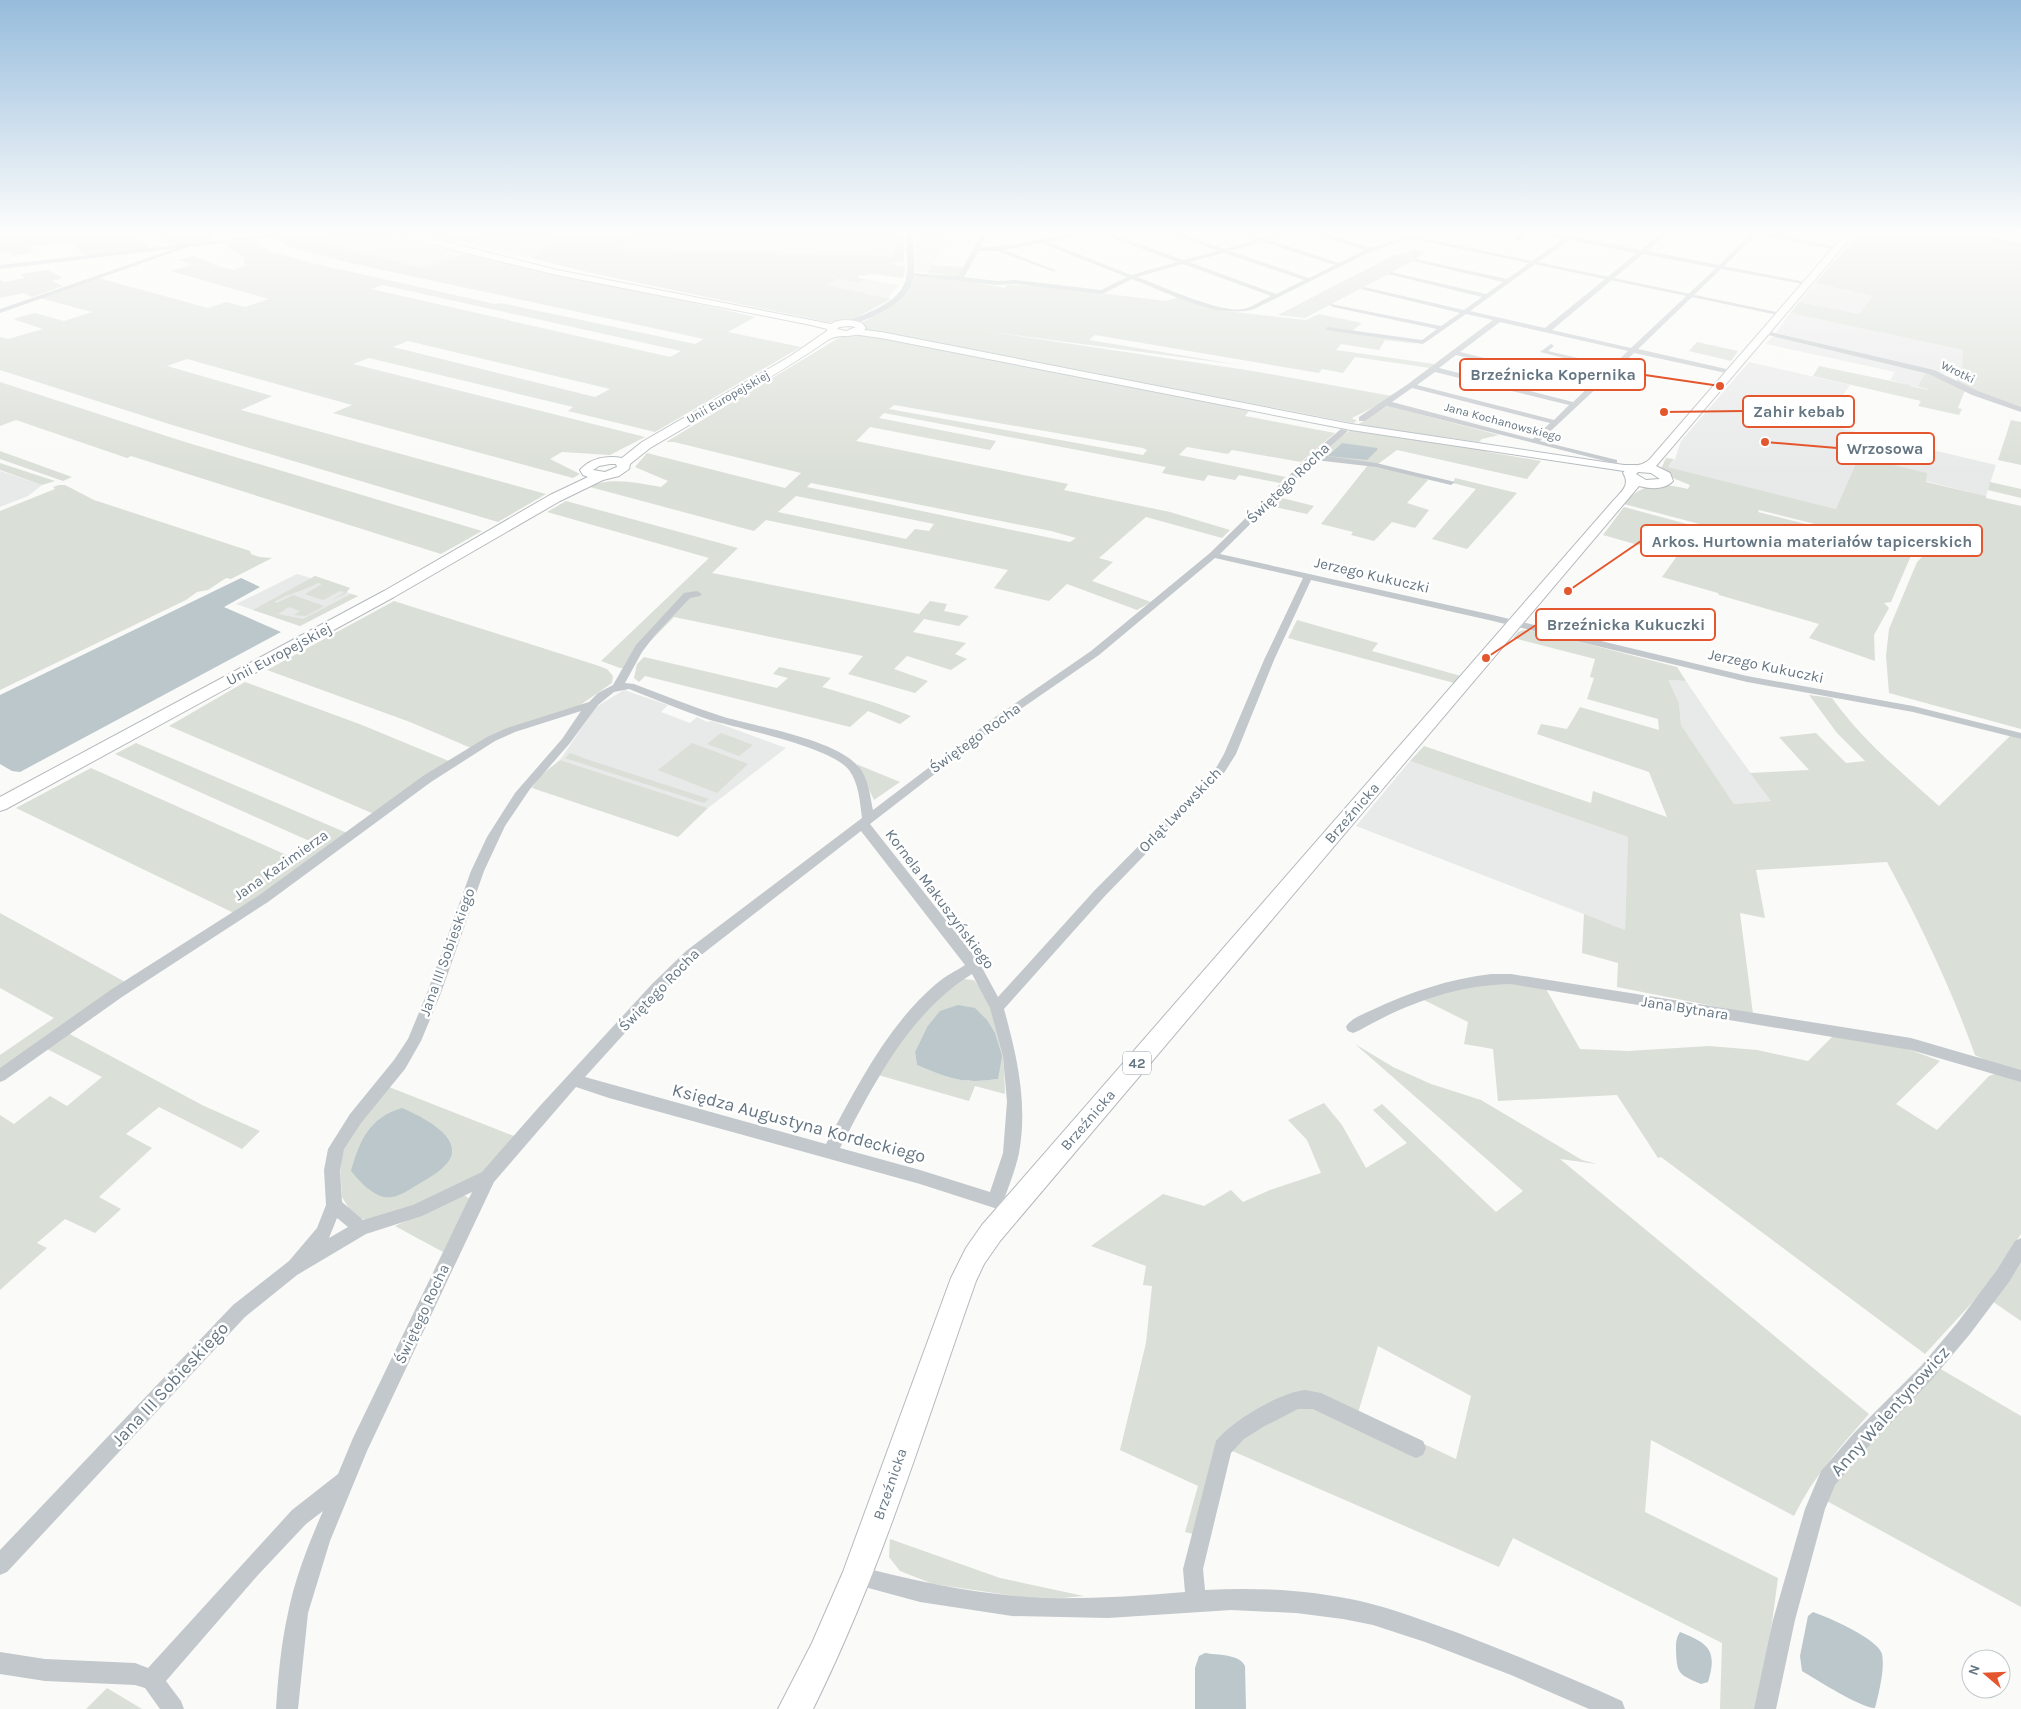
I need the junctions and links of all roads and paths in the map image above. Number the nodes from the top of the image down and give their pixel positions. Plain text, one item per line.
1 (771, 314) edge
2 (870, 314) edge
3 (1375, 314) edge
4 (1461, 314) edge
5 (1471, 314) edge
6 (1567, 314) edge
7 (1671, 314) edge
8 (1782, 314) edge
9 (1498, 320) junction
10 (856, 327) junction
11 (1441, 328) junction
12 (836, 329) junction
13 (1328, 329) dead end
14 (1546, 331) junction
15 (1766, 333) junction
16 (1551, 346) dead end
17 (1632, 350) junction
18 (1544, 352) junction
19 (1454, 353) junction
20 (1537, 358) dead end
21 (1613, 368) junction
22 (1433, 369) junction
23 (1732, 373) junction
24 (1411, 386) junction
25 (1592, 386) junction
26 (1385, 403) junction
27 (1574, 404) junction
28 (2021, 410) edge
29 (1362, 419) dead end
30 (1554, 422) junction
31 (1344, 431) dead end
32 (1534, 442) junction
33 (1660, 456) junction
34 (1313, 457) junction
35 (1614, 462) dead end
36 (1635, 473) junction
37 (1663, 473) junction
38 (594, 474) joint
39 (1451, 482) dead end
40 (1652, 484) junction
41 (555, 498) joint
42 (1620, 502) junction
43 (1213, 555) junction
44 (1308, 576) junction
45 (697, 594) dead end
46 (1516, 624) junction
47 (616, 687) junction
48 (593, 704) junction
49 (2021, 736) edge
50 (0, 805) edge
51 (865, 821) junction
52 (974, 966) junction
53 (998, 1008) junction
54 (1353, 1027) dead end
55 (0, 1076) edge
56 (2021, 1076) edge
57 (574, 1080) junction
58 (829, 1154) junction
59 (488, 1177) junction
60 (1004, 1204) junction
61 (334, 1205) junction
62 (361, 1228) junction
63 (2021, 1246) edge
64 (291, 1269) junction
65 (1416, 1448) dead end
66 (345, 1480) junction
67 (0, 1565) edge
68 (857, 1576) junction
69 (1196, 1602) junction
70 (0, 1663) edge
71 (152, 1680) junction
72 (173, 1709) edge
73 (287, 1709) edge
74 (795, 1709) edge
75 (1614, 1709) edge
76 (1765, 1709) edge

1 - 12 main road
2 - 10 street
3 - 11 street
4 - 11 street
5 - 9 street
6 - 14 street
7 - 17 street
8 - 15 main road
9 - 14 street
9 - 19 street
10 - 12 main road
10 - 36 main road
11 - 13 street
12 - 38 main road, Unii Europejskiej
14 - 17 street
15 - 23 main road
15 - 28 street, Wrotki
16 - 18 street
17 - 21 street
17 - 23 street
18 - 20 street
18 - 21 street
19 - 22 street
19 - 25 street
21 - 25 street
22 - 24 street
22 - 27 street
23 - 33 main road
24 - 26 street
24 - 30 street
25 - 27 street
26 - 29 street
26 - 32 street, Jana Kochanowskiego
27 - 30 street
30 - 32 street
31 - 34 street, Świętego Rocha
32 - 35 street, Jana Kochanowskiego
33 - 36 main road
33 - 37 main road
34 - 39 street
34 - 43 street, Świętego Rocha
36 - 37 main road
36 - 40 main road
36 - 42 main road, Brzeźnicka
37 - 40 main road, 42
38 - 41 main road, Unii Europejskiej
40 - 42 main road, Brzeźnicka / 42
41 - 50 main road, Unii Europejskiej
42 - 46 main road, Brzeźnicka / 42
43 - 44 street, Jerzego Kukuczki
43 - 51 street, Świętego Rocha
44 - 46 street, Jerzego Kukuczki
44 - 53 street, Orląt Lwowskich
45 - 47 street
46 - 49 street, Jerzego Kukuczki
46 - 60 main road, Brzeźnicka / 42
47 - 48 street, Jana III Sobieskiego
47 - 51 street, Kornela Makuszyńskiego
48 - 55 street, Jana Kazimierza
48 - 61 street, Jana III Sobieskiego
51 - 52 street, Kornela Makuszyńskiego
51 - 57 street, Świętego Rocha
52 - 53 street, Kornela Makuszyńskiego
52 - 58 street
53 - 60 street, Kornela Makuszyńskiego
54 - 56 street, Jana Bytnara
57 - 58 street, Księdza Augustyna Kordeckiego
57 - 59 street, Świętego Rocha
58 - 60 street, Księdza Augustyna Kordeckiego
59 - 62 street, Jana III Sobieskiego
59 - 66 street, Świętego Rocha
60 - 68 main road, Brzeźnicka / 42
61 - 62 street
61 - 64 street
62 - 64 street, Jana III Sobieskiego
63 - 76 street, Anny Walentynowicz
64 - 67 street, Jana III Sobieskiego
65 - 69 street
66 - 71 street
66 - 73 street, Świętego Rocha
68 - 69 street
68 - 74 main road, Brzeźnicka / 42
69 - 75 street
70 - 71 street
71 - 72 street

